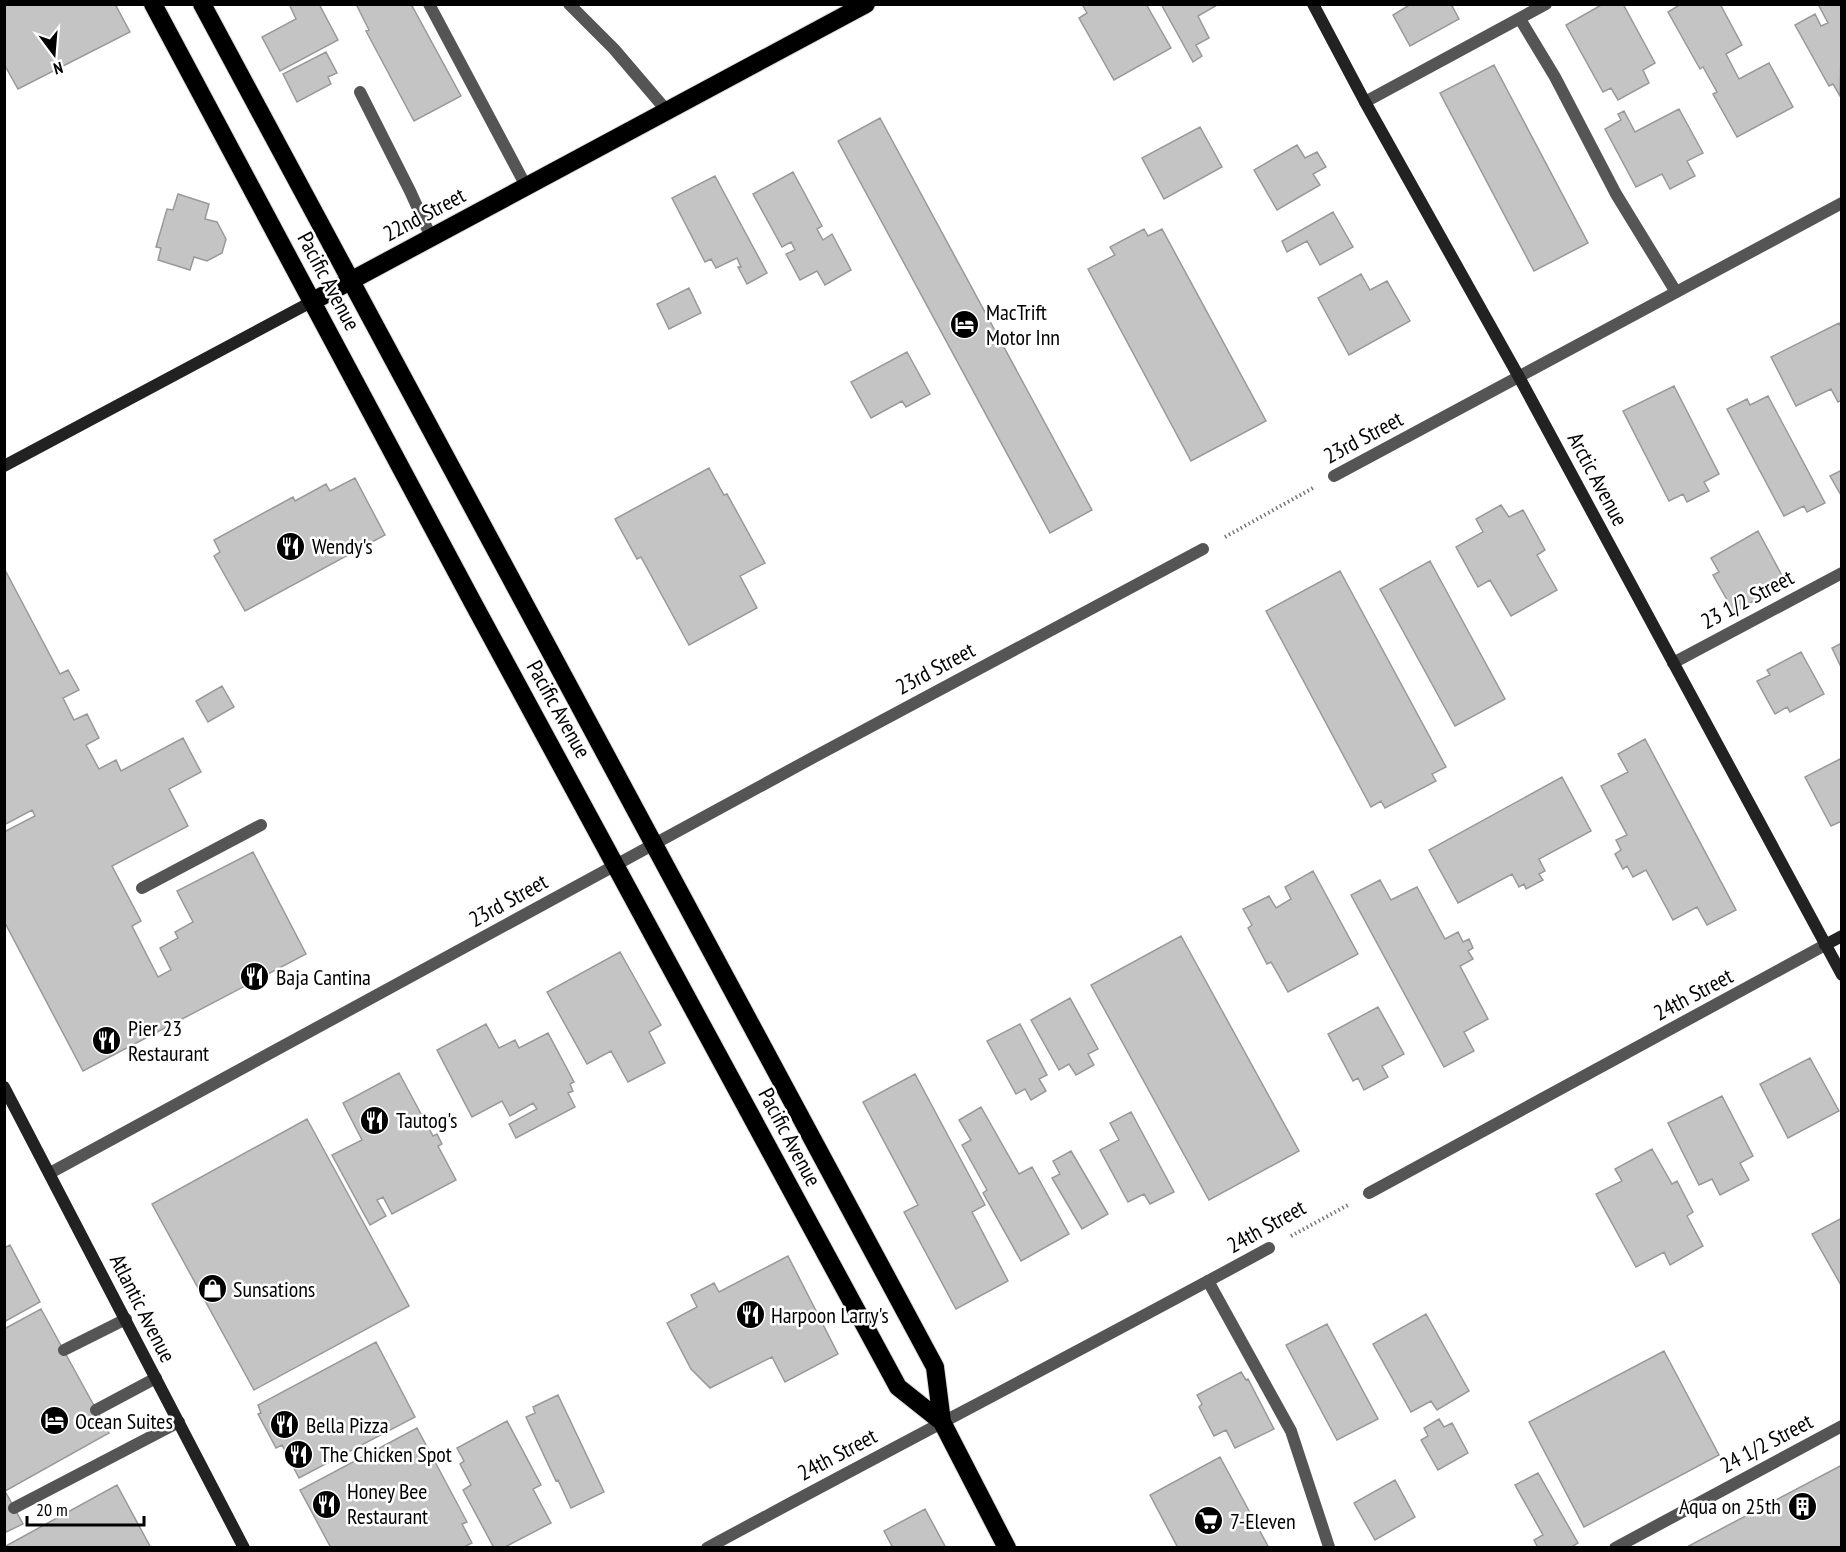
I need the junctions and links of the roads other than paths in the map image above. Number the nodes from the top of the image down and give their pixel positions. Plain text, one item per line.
1 (153, 4) edge
2 (202, 4) edge
3 (429, 4) edge
4 (568, 4) edge
5 (866, 4) edge
6 (1313, 4) edge
7 (1546, 4) edge
8 (1520, 19) junction
9 (360, 92) dead end
10 (1365, 102) junction
11 (668, 111) junction
12 (526, 186) junction
13 (1842, 203) edge
14 (431, 237) junction
15 (351, 281) junction
16 (1676, 292) junction
17 (312, 301) junction
18 (1519, 377) junction
19 (4, 466) edge
20 (1334, 476) road end
21 (1203, 549) road end
22 (1842, 573) edge
23 (1673, 663) junction
24 (261, 825) dead end
25 (654, 844) junction
26 (616, 865) junction
27 (142, 888) dead end
28 (1842, 936) edge
29 (1826, 945) junction
30 (1842, 975) edge
31 (4, 1087) edge
32 (50, 1173) junction
33 (1369, 1193) road end
34 (1269, 1248) road end
35 (1208, 1281) junction
36 (126, 1319) junction
37 (64, 1350) dead end
38 (156, 1378) junction
39 (96, 1410) dead end
40 (179, 1422) junction
41 (942, 1422) junction
42 (1842, 1426) edge
43 (14, 1508) dead end
44 (1329, 1547) edge
45 (244, 1548) edge
46 (707, 1548) edge
47 (1007, 1548) edge
48 (1615, 1548) edge

1 - 17 highway, Pacific Avenue
2 - 15 highway, Pacific Avenue
3 - 12 street
4 - 11 street
5 - 11 highway, 22nd Street
6 - 10 street, Arctic Avenue
7 - 8 street
8 - 10 street
8 - 16 street
9 - 14 street
10 - 18 street, Arctic Avenue
11 - 12 highway, 22nd Street
12 - 14 highway, 22nd Street
13 - 16 street, 23rd Street
14 - 15 highway, 22nd Street
15 - 17 highway, 22nd Street
15 - 25 highway, Pacific Avenue
16 - 18 street, 23rd Street
17 - 19 street, 22nd Street
17 - 26 highway, Pacific Avenue
18 - 20 street, 23rd Street
18 - 23 street, Arctic Avenue
21 - 25 street, 23rd Street
22 - 23 street, 23 1/2 Street
23 - 29 street, Arctic Avenue
24 - 27 street
25 - 26 street, 23rd Street
25 - 41 highway, Pacific Avenue
26 - 32 street, 23rd Street
26 - 41 highway, Pacific Avenue
28 - 29 street, 24th Street
29 - 30 street, Arctic Avenue
29 - 33 street, 24th Street
31 - 32 street, Atlantic Avenue
32 - 36 street, Atlantic Avenue
34 - 35 street, 24th Street
35 - 41 street, 24th Street
35 - 44 street
36 - 37 street
36 - 38 street, Atlantic Avenue
38 - 39 street
38 - 40 street, Atlantic Avenue
40 - 43 street
40 - 45 street, Atlantic Avenue
41 - 46 street, 24th Street
41 - 47 highway, Pacific Avenue
42 - 48 street, 24 1/2 Street

